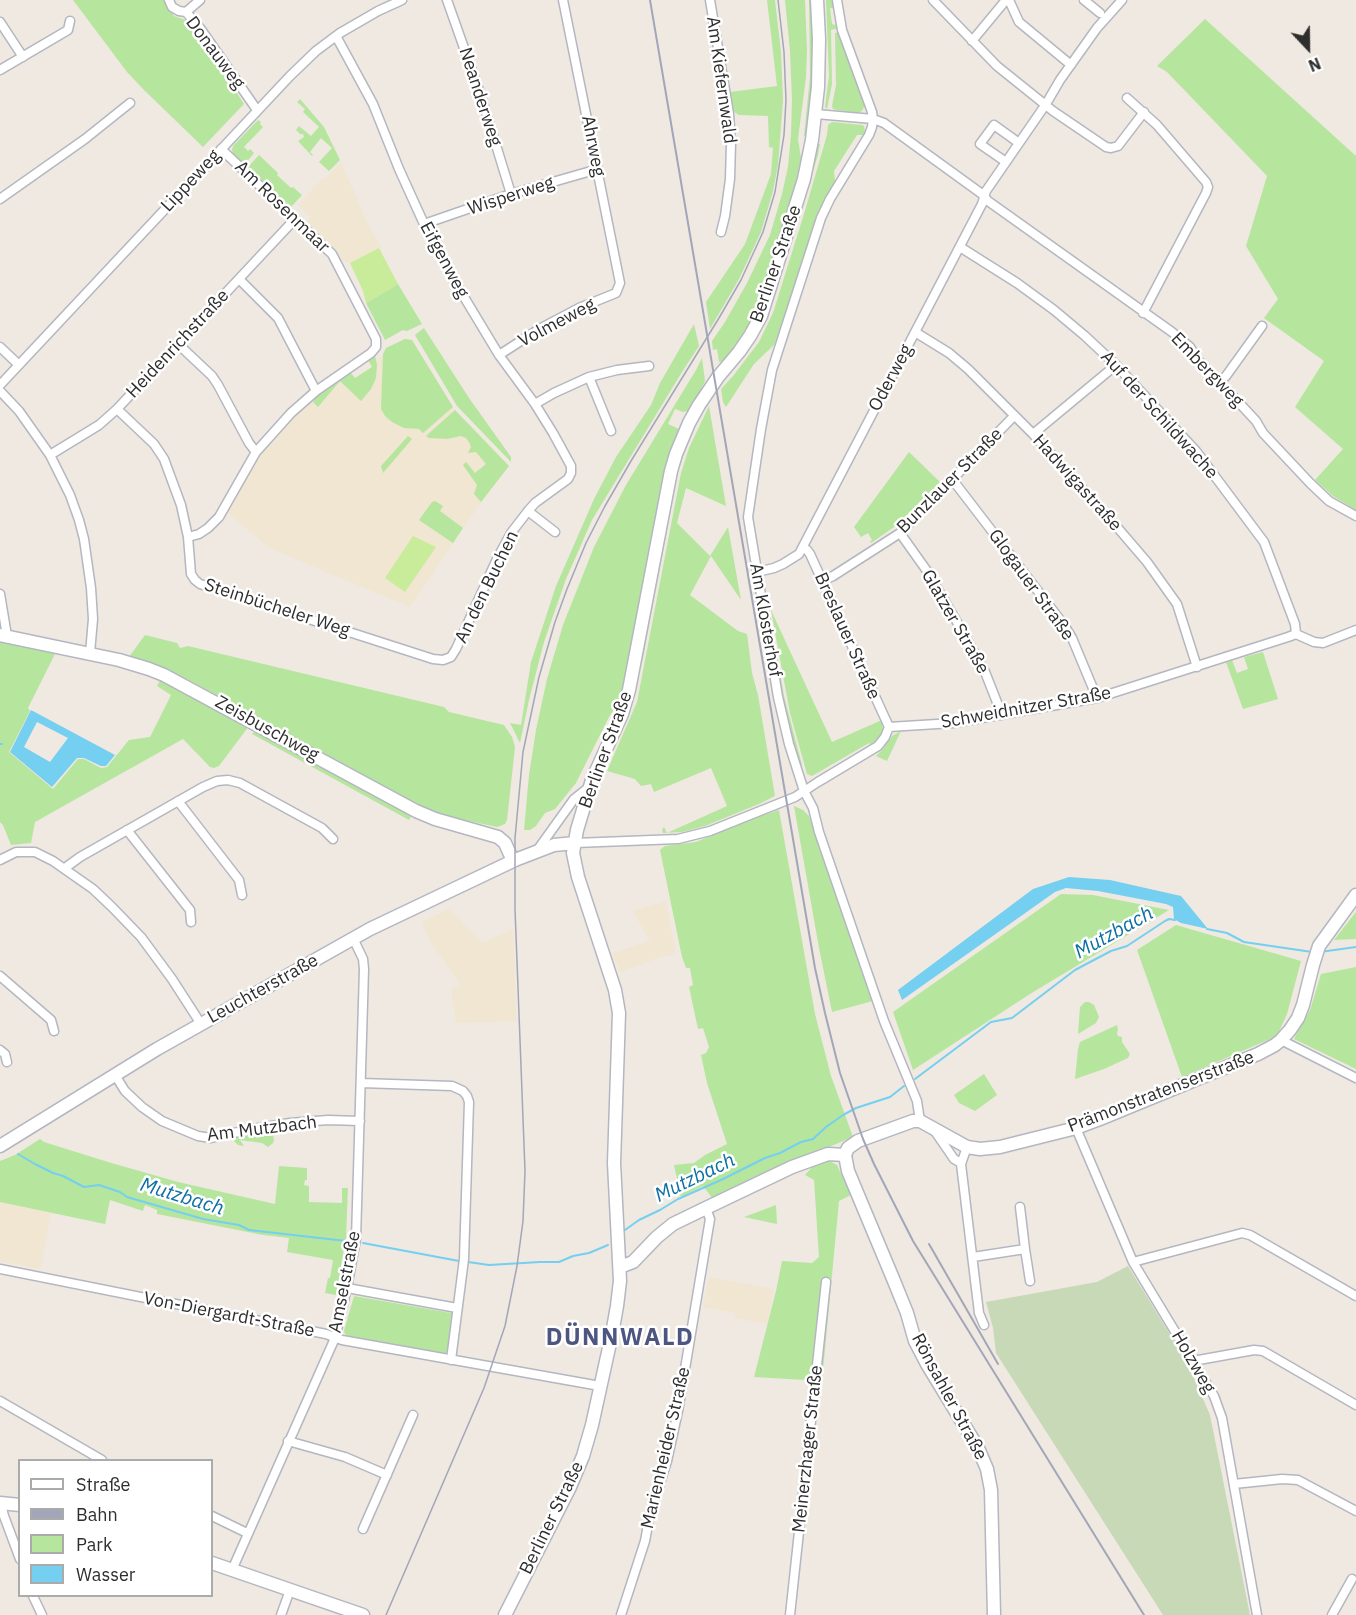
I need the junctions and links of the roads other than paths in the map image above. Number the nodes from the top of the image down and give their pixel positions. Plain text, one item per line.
1 (169, 0) edge
2 (200, 0) edge
3 (402, 0) edge
4 (447, 0) edge
5 (563, 0) edge
6 (710, 0) edge
7 (817, 0) edge
8 (837, 0) edge
9 (933, 0) edge
10 (1008, 0) edge
11 (1084, 0) edge
12 (1122, 0) edge
13 (186, 12) junction
14 (1100, 13) dead end
15 (70, 21) dead end
16 (0, 22) edge
17 (336, 36) junction
18 (972, 41) junction
19 (23, 57) junction
20 (1071, 65) junction
21 (0, 70) edge
22 (1127, 98) dead end
23 (130, 103) dead end
24 (1046, 104) junction
25 (257, 110) junction
26 (1144, 112) junction
27 (816, 114) junction
28 (873, 119) junction
29 (1019, 143) junction
30 (221, 149) junction
31 (1006, 162) junction
32 (598, 169) junction
33 (511, 194) junction
34 (984, 197) junction
35 (0, 199) edge
36 (295, 219) junction
37 (424, 224) junction
38 (721, 232) dead end
39 (960, 247) junction
40 (239, 279) junction
41 (616, 292) joint
42 (1143, 313) junction
43 (1262, 326) dead end
44 (915, 332) junction
45 (178, 344) junction
46 (0, 347) edge
47 (499, 355) junction
48 (20, 365) junction
49 (1116, 365) junction
50 (649, 366) dead end
51 (589, 377) junction
52 (1219, 382) junction
53 (0, 386) edge
54 (0, 391) edge
55 (316, 391) junction
56 (535, 404) junction
57 (117, 409) junction
58 (1014, 416) junction
59 (611, 431) dead end
60 (1033, 434) junction
61 (256, 452) junction
62 (50, 455) junction
63 (571, 473) joint
64 (952, 479) junction
65 (528, 511) junction
66 (1356, 516) edge
67 (555, 532) dead end
68 (900, 533) junction
69 (189, 537) junction
70 (803, 547) junction
71 (757, 572) junction
72 (822, 581) junction
73 (0, 594) edge
74 (1356, 630) edge
75 (1296, 634) junction
76 (3, 635) edge
77 (90, 653) junction
78 (443, 660) joint
79 (1197, 667) junction
80 (1097, 698) junction
81 (1002, 715) junction
82 (889, 727) junction
83 (589, 786) junction
84 (804, 791) junction
85 (178, 801) junction
86 (127, 830) junction
87 (333, 839) dead end
88 (575, 843) junction
89 (536, 852) junction
90 (0, 860) edge
91 (513, 861) junction
92 (65, 868) junction
93 (242, 895) dead end
94 (1356, 895) edge
95 (191, 922) dead end
96 (353, 938) junction
97 (0, 976) edge
98 (201, 1024) junction
99 (54, 1031) dead end
100 (1281, 1040) junction
101 (0, 1050) edge
102 (7, 1062) dead end
103 (114, 1075) junction
104 (1356, 1078) edge
105 (361, 1083) junction
106 (360, 1120) junction
107 (920, 1121) junction
108 (932, 1127) junction
109 (1076, 1128) junction
110 (0, 1146) edge
111 (967, 1147) junction
112 (845, 1155) junction
113 (961, 1163) junction
114 (1020, 1207) dead end
115 (705, 1208) junction
116 (1025, 1249) junction
117 (973, 1257) junction
118 (1133, 1262) junction
119 (620, 1267) junction
120 (0, 1269) edge
121 (1030, 1281) dead end
122 (826, 1282) dead end
123 (347, 1288) junction
124 (1356, 1296) edge
125 (457, 1308) junction
126 (984, 1325) dead end
127 (335, 1338) junction
128 (451, 1360) junction
129 (1193, 1361) junction
130 (600, 1386) junction
131 (0, 1401) edge
132 (1356, 1404) edge
133 (414, 1415) dead end
134 (288, 1441) junction
135 (99, 1459) edge
136 (387, 1475) junction
137 (1234, 1484) junction
138 (1, 1503) edge
139 (18, 1505) edge
140 (1356, 1511) edge
141 (213, 1516) edge
142 (363, 1529) dead end
143 (247, 1533) junction
144 (18, 1554) edge
145 (213, 1563) edge
146 (231, 1570) junction
147 (1352, 1580) dead end
148 (290, 1590) junction
149 (33, 1597) edge
150 (42, 1615) edge
151 (281, 1615) edge
152 (363, 1615) edge
153 (505, 1615) edge
154 (621, 1615) edge
155 (789, 1615) edge
156 (994, 1615) edge
157 (1257, 1615) edge
158 (1332, 1615) edge

1 - 13 street, Donauweg
2 - 13 street
3 - 17 street, Lippeweg
4 - 33 street, Neanderweg
5 - 32 street, Ahrweg
6 - 38 street, Am Kiefernwald
7 - 27 main road, Berliner Straße
8 - 28 street
9 - 18 street
10 - 18 street
10 - 20 street
11 - 14 street
12 - 20 street, Oderweg
13 - 25 street, Donauweg
15 - 19 street
16 - 19 street
17 - 25 street, Lippeweg
17 - 37 street, Eifgenweg
18 - 24 street
19 - 21 street
20 - 24 street, Oderweg
22 - 26 street
23 - 35 street
24 - 26 street
24 - 29 street, Oderweg
25 - 30 street, Lippeweg
26 - 42 street
27 - 28 street
27 - 83 main road, Berliner Straße
28 - 34 street, Embergweg
28 - 71 street, Am Klosterhof
29 - 31 street, Oderweg
29 - 31 street
30 - 36 street, Am Rosenmaar
30 - 48 street, Lippeweg
31 - 34 street, Oderweg
32 - 33 street, Wisperweg
32 - 41 street, Ahrweg
33 - 37 street, Wisperweg
34 - 39 street, Oderweg
34 - 42 street, Embergweg
36 - 40 street, Heidenrichstraße
36 - 55 street, Am Rosenmaar
37 - 47 street, Eifgenweg
39 - 44 street, Oderweg
39 - 49 street, Auf der Schildwache
40 - 45 street, Heidenrichstraße
40 - 55 street
41 - 47 street, Volmeweg
42 - 52 street, Embergweg
43 - 52 street
44 - 58 street, Hadwigastraße
44 - 70 street, Oderweg
45 - 57 street, Heidenrichstraße
45 - 61 street
46 - 48 street
47 - 56 street, Eifgenweg
48 - 53 street, Lippeweg
49 - 60 street, Bunzlauer Straße
49 - 75 street, Auf der Schildwache
50 - 51 street
51 - 56 street
51 - 59 street
52 - 66 street, Embergweg
54 - 62 street
55 - 61 street, Am Rosenmaar
56 - 63 street, Eifgenweg
57 - 62 street, Heidenrichstraße
57 - 69 street, Steinbücheler Weg
58 - 60 street, Hadwigastraße
58 - 64 street, Bunzlauer Straße
60 - 79 street, Hadwigastraße
61 - 69 street, Am Rosenmaar
62 - 77 street
63 - 65 street, An den Buchen
64 - 68 street, Bunzlauer Straße
64 - 80 street, Glogauer Straße
65 - 67 street, An den Buchen
65 - 78 street, An den Buchen
68 - 72 street, Bunzlauer Straße
68 - 81 street, Glatzer Straße
69 - 78 street, Steinbücheler Weg
70 - 71 street, Oderweg
70 - 72 street, Breslauer Straße
71 - 84 street, Am Klosterhof
72 - 82 street, Breslauer Straße
73 - 76 street
74 - 75 street
75 - 79 street, Schweidnitzer Straße
76 - 77 main road, Zeisbuschweg
77 - 91 main road, Zeisbuschweg
79 - 80 street, Schweidnitzer Straße
80 - 81 street, Schweidnitzer Straße
81 - 82 street, Schweidnitzer Straße
82 - 84 street
83 - 88 main road, Berliner Straße
83 - 89 street
84 - 88 street, Leuchterstraße
84 - 107 street, Am Klosterhof
85 - 86 street
85 - 87 street
85 - 93 street
86 - 92 street
86 - 95 street
88 - 89 main road, Leuchterstraße
88 - 119 main road, Berliner Straße
89 - 91 main road, Leuchterstraße
90 - 92 street
91 - 96 main road, Leuchterstraße
92 - 98 street
94 - 100 main road
96 - 98 main road, Leuchterstraße
96 - 105 street, Amselstraße
97 - 99 street
98 - 103 main road, Leuchterstraße
100 - 104 street
100 - 109 main road, Prämonstratenserstraße
101 - 102 street
103 - 106 street, Am Mutzbach
103 - 110 main road, Leuchterstraße
105 - 106 street, Amselstraße
105 - 125 street
106 - 123 street, Amselstraße
107 - 108 main road, Prämonstratenserstraße
107 - 112 main road
108 - 111 main road, Prämonstratenserstraße
108 - 113 street
109 - 111 main road, Prämonstratenserstraße
109 - 118 street, Holzweg
111 - 113 street
112 - 115 main road
112 - 156 main road, Rönsahler Straße
113 - 117 street
114 - 116 street
115 - 119 main road
115 - 154 street, Marienheider Straße
116 - 117 street
116 - 121 street
117 - 126 street
118 - 124 street
118 - 129 street, Holzweg
119 - 130 main road, Berliner Straße
120 - 127 street, Von-Diergardt-Straße
122 - 155 street, Meinerzhager Straße
123 - 125 street
123 - 127 street, Amselstraße
125 - 128 street
127 - 128 street, Von-Diergardt-Straße
127 - 134 street, Amselstraße
128 - 130 street, Von-Diergardt-Straße
129 - 132 street
129 - 137 street, Holzweg
130 - 153 main road, Berliner Straße
131 - 135 street
133 - 136 street
134 - 136 street
134 - 143 street, Amselstraße
136 - 142 street
137 - 140 street
137 - 157 street, Holzweg
138 - 139 main road
138 - 144 street
141 - 143 street
143 - 146 street, Amselstraße
145 - 146 main road
146 - 148 main road
147 - 158 street
148 - 151 street
148 - 152 main road
149 - 150 street

